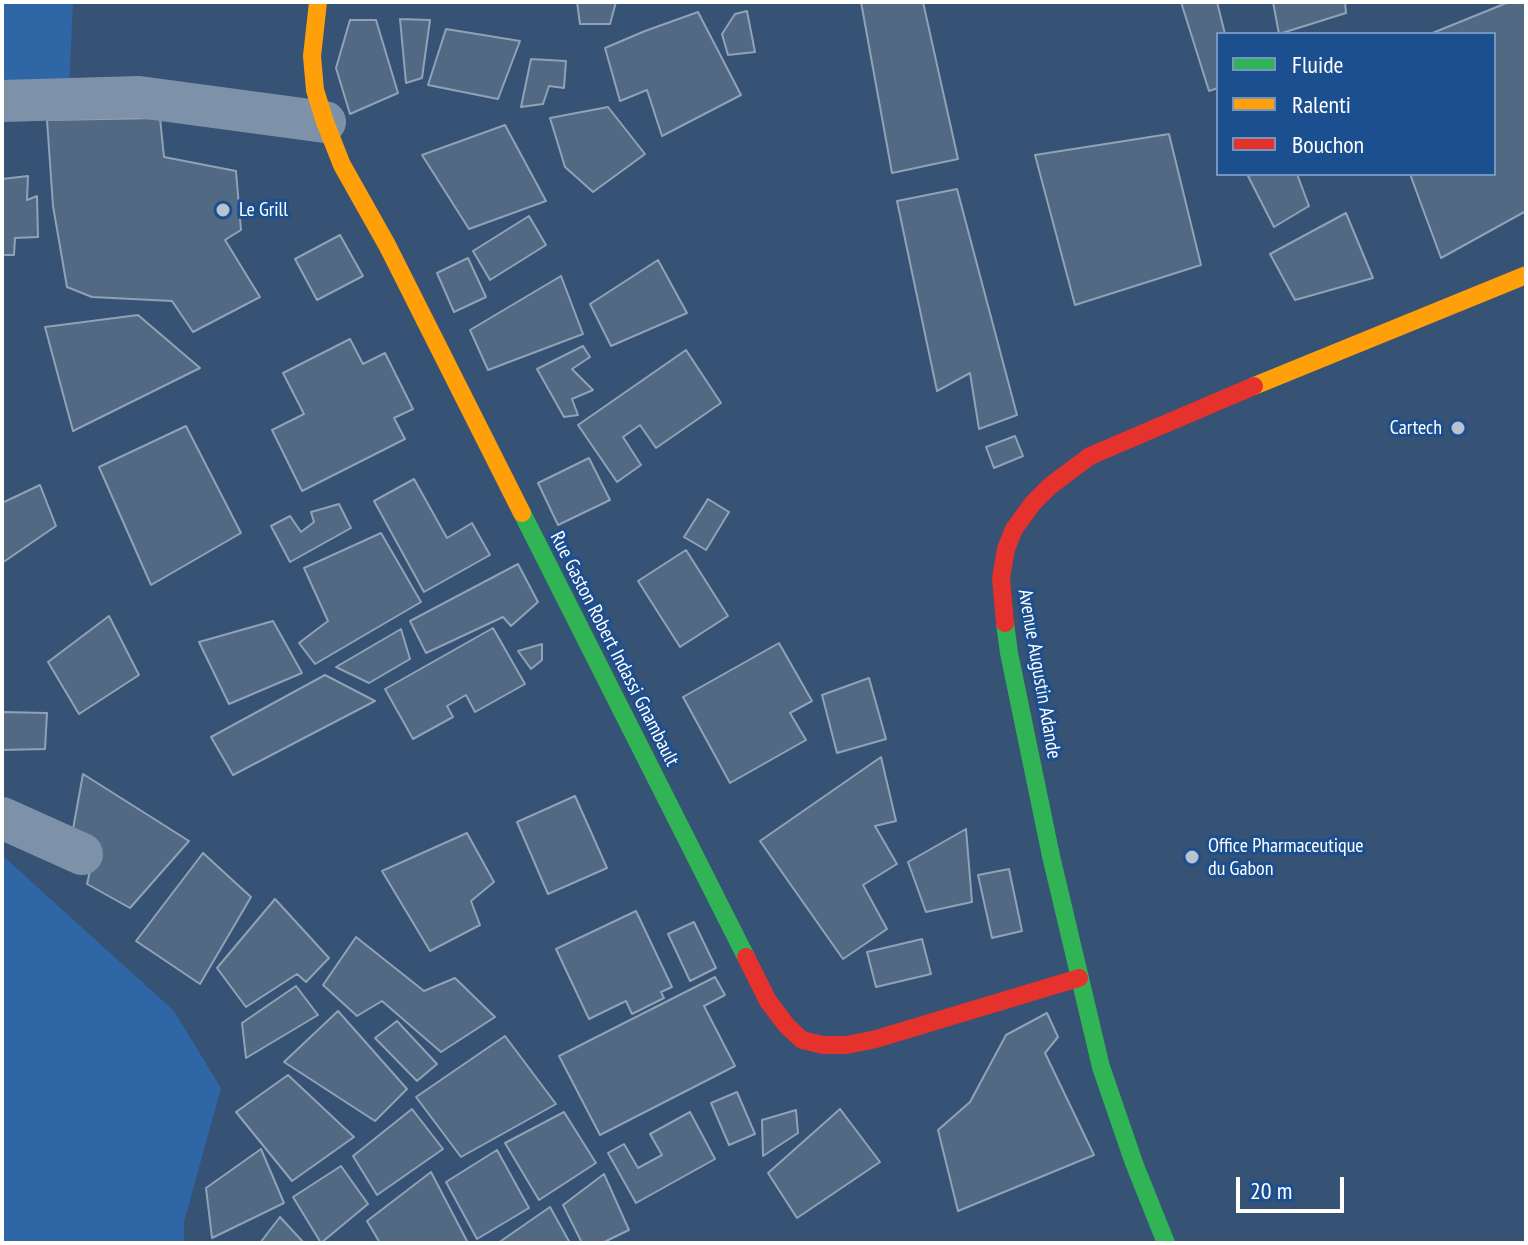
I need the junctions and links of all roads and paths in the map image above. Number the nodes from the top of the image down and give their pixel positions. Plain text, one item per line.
1 (318, 2) edge
2 (2, 101) edge
3 (325, 122) junction
4 (1526, 275) edge
5 (2, 818) edge
6 (82, 854) dead end
7 (1079, 978) junction
8 (1166, 1243) edge

1 - 3 street, Rue Gaston Robert Indassi Gnambault
2 - 3 street
3 - 7 street, Rue Gaston Robert Indassi Gnambault
4 - 7 street, Avenue Augustin Adande
5 - 6 street
7 - 8 street, Avenue Augustin Adande

